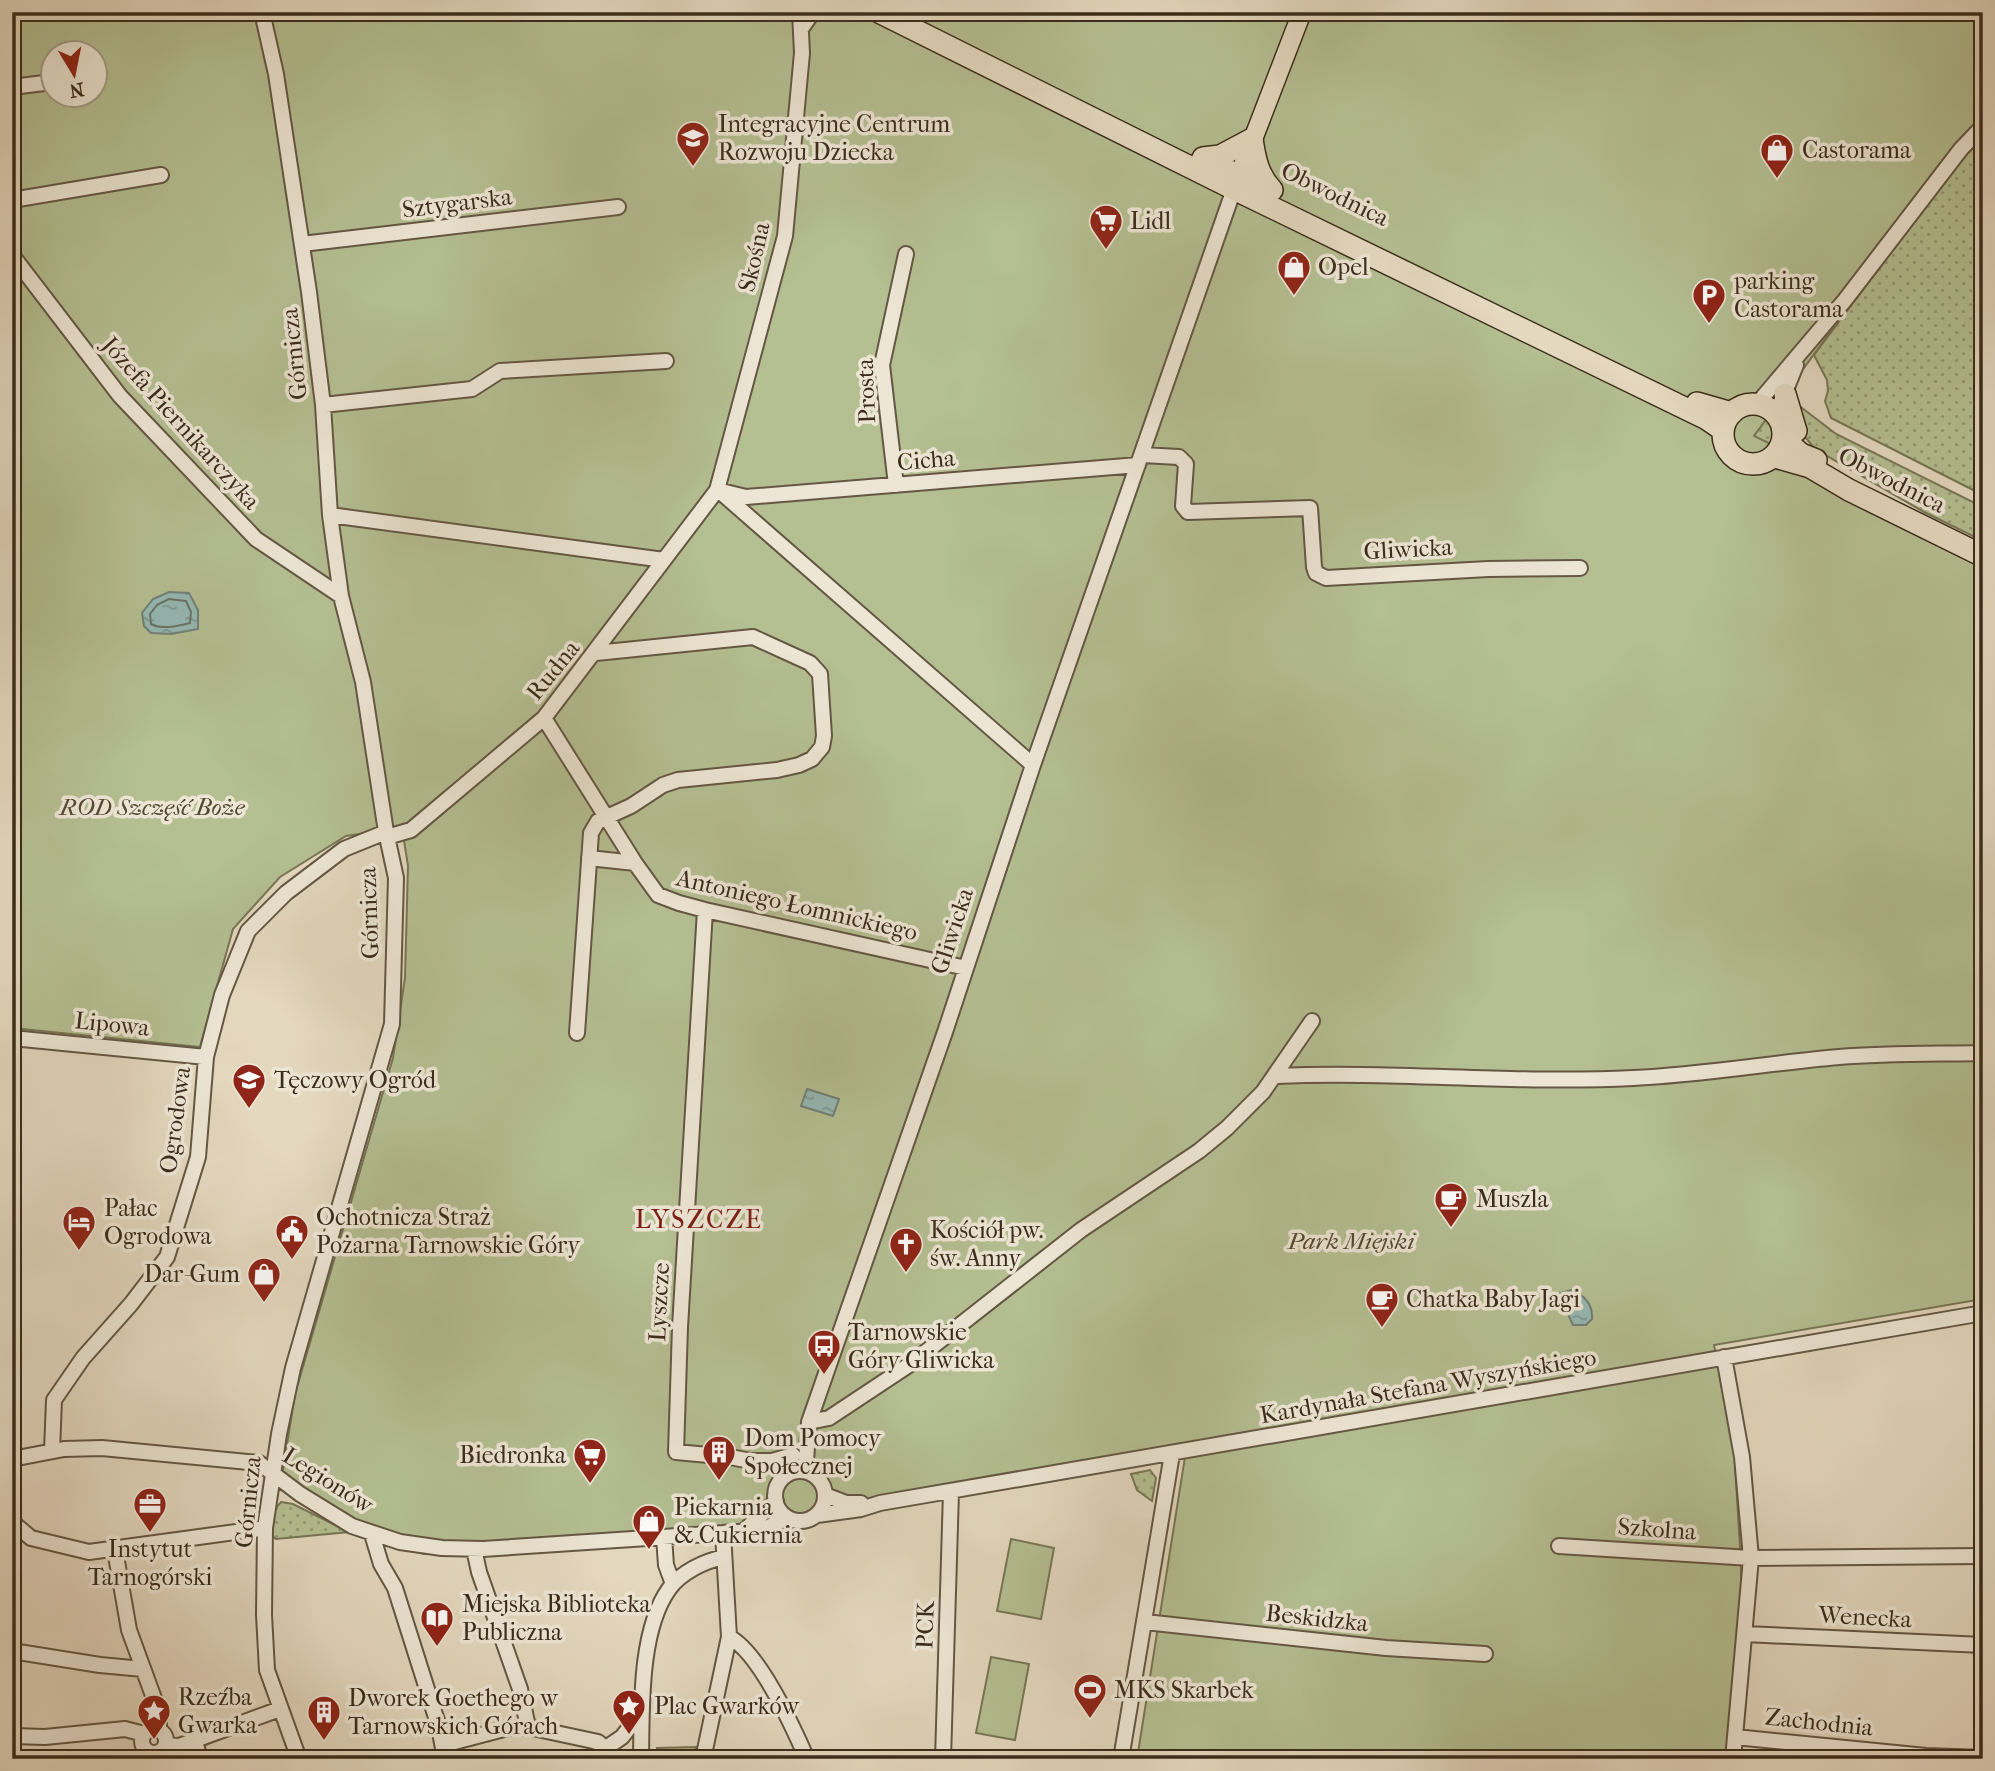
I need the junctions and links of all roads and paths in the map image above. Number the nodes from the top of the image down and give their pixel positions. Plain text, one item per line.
1 (262, 12) edge
2 (800, 12) edge
3 (813, 12) edge
4 (879, 12) edge
5 (1302, 12) edge
6 (911, 27) junction
7 (801, 29) junction
8 (38, 84) edge
9 (12, 87) edge
10 (1983, 126) edge
11 (1252, 139) junction
12 (1203, 158) junction
13 (161, 175) dead end
14 (1237, 182) junction
15 (1276, 195) junction
16 (12, 200) edge
17 (618, 207) dead end
18 (302, 244) junction
19 (906, 254) dead end
20 (12, 255) edge
21 (1799, 357) junction
22 (666, 361) dead end
23 (1785, 394) junction
24 (1757, 404) junction
25 (323, 405) junction
26 (1776, 414) junction
27 (1728, 422) junction
28 (1779, 447) junction
29 (1140, 460) junction
30 (1824, 464) junction
31 (895, 485) junction
32 (717, 491) junction
33 (330, 515) junction
34 (1983, 548) edge
35 (1983, 556) edge
36 (664, 560) junction
37 (1580, 568) dead end
38 (341, 596) junction
39 (596, 653) junction
40 (544, 718) junction
41 (1033, 765) junction
42 (607, 818) junction
43 (386, 834) junction
44 (589, 858) junction
45 (635, 863) junction
46 (705, 910) junction
47 (966, 968) junction
48 (1312, 1021) dead end
49 (577, 1033) dead end
50 (12, 1038) edge
51 (1983, 1053) edge
52 (206, 1057) junction
53 (1276, 1076) junction
54 (1983, 1313) edge
55 (1724, 1357) junction
56 (809, 1422) junction
57 (52, 1451) junction
58 (1172, 1454) junction
59 (793, 1455) junction
60 (12, 1459) edge
61 (273, 1473) junction
62 (790, 1474) junction
63 (812, 1474) junction
64 (951, 1492) junction
65 (825, 1495) junction
66 (776, 1501) junction
67 (880, 1503) junction
68 (817, 1515) junction
69 (787, 1518) junction
70 (12, 1522) edge
71 (265, 1528) junction
72 (745, 1530) junction
73 (723, 1533) junction
74 (372, 1534) junction
75 (664, 1537) junction
76 (400, 1542) junction
77 (1559, 1546) dead end
78 (474, 1549) junction
79 (116, 1550) junction
80 (1983, 1556) edge
81 (724, 1557) junction
82 (1751, 1558) junction
83 (386, 1573) junction
84 (673, 1584) junction
85 (1145, 1622) junction
86 (1745, 1634) junction
87 (729, 1637) junction
88 (1983, 1645) edge
89 (12, 1651) edge
90 (1485, 1654) dead end
91 (143, 1669) junction
92 (280, 1709) junction
93 (640, 1714) junction
94 (528, 1727) junction
95 (159, 1730) junction
96 (144, 1734) junction
97 (12, 1736) edge
98 (1735, 1737) junction
99 (195, 1741) junction
100 (166, 1745) junction
101 (606, 1749) junction
102 (444, 1752) edge
103 (144, 1756) edge
104 (1983, 1758) edge
105 (200, 1759) edge
106 (299, 1759) edge
107 (590, 1759) edge
108 (640, 1759) edge
109 (704, 1759) edge
110 (807, 1759) edge
111 (943, 1759) edge
112 (1121, 1759) edge
113 (1733, 1759) edge

1 - 18 street, Górnicza
2 - 7 street, Skośna
3 - 7 street
4 - 6 highway, Obwodnica
5 - 11 main road, Gliwicka
6 - 12 highway, Obwodnica
6 - 14 highway, Obwodnica
7 - 32 street, Skośna
8 - 9 street
10 - 21 street
11 - 12 highway
11 - 14 main road, Gliwicka
11 - 15 highway
12 - 14 highway, Obwodnica
13 - 16 street
14 - 15 highway, Obwodnica
14 - 27 highway, Obwodnica
14 - 29 street, Gliwicka
15 - 27 highway, Obwodnica
17 - 18 street, Sztygarska
18 - 25 street, Górnicza
19 - 31 street, Prosta
20 - 38 street, Józefa Piernikarczyka
21 - 23 street
21 - 24 street
22 - 25 street
23 - 26 street
23 - 30 highway
24 - 26 highway
24 - 27 highway
25 - 33 street, Górnicza
26 - 28 highway
27 - 28 highway
28 - 30 highway, Obwodnica
28 - 35 highway, Obwodnica
29 - 31 street, Cicha
29 - 37 street, Gliwicka
29 - 41 street, Gliwicka
30 - 34 highway, Obwodnica
31 - 32 street, Cicha
32 - 36 street, Rudna
32 - 41 street
33 - 36 street
33 - 38 street, Górnicza
36 - 39 street, Rudna
38 - 43 street, Górnicza
39 - 40 street, Rudna
39 - 42 street
40 - 42 street, Antoniego Łomnickiego
40 - 43 street, Rudna
41 - 47 street, Gliwicka
42 - 44 street
42 - 45 street, Antoniego Łomnickiego
43 - 52 street, Ogrodowa
43 - 61 street, Górnicza
44 - 45 street
44 - 49 street
45 - 46 street, Antoniego Łomnickiego
46 - 47 street, Antoniego Łomnickiego
46 - 59 street, Lyszcze
47 - 56 street, Gliwicka
48 - 53 street
50 - 52 street, Lipowa
51 - 53 street
52 - 57 street, Ogrodowa
53 - 56 street
54 - 55 street, Kardynała Stefana Wyszyńskiego
55 - 58 street, Kardynała Stefana Wyszyńskiego
55 - 82 street
56 - 59 street, Gliwicka
56 - 63 street, Gliwicka
57 - 60 street, Legionów
57 - 61 street, Legionów
58 - 64 street, Kardynała Stefana Wyszyńskiego
58 - 85 street
59 - 62 street, Gliwicka
61 - 71 street, Górnicza
61 - 74 street, Legionów
62 - 63 street
62 - 66 street
63 - 65 street
64 - 67 street, Kardynała Stefana Wyszyńskiego
64 - 111 street, PCK
65 - 67 street, Kardynała Stefana Wyszyńskiego
65 - 68 street
66 - 69 street
66 - 72 street
67 - 68 street, Kardynała Stefana Wyszyńskiego
68 - 69 street
69 - 72 street, Legionów
70 - 79 street
71 - 79 street
71 - 92 street, Górnicza
72 - 73 street, Legionów
73 - 75 street, Legionów
73 - 81 street
74 - 76 street, Legionów
74 - 83 street
75 - 78 street, Legionów
75 - 84 street
76 - 78 street, Legionów
76 - 83 street
77 - 82 street, Szkolna
78 - 94 street
79 - 91 street
80 - 82 street, Szkolna
81 - 84 street
81 - 87 street
82 - 86 street
83 - 102 street
84 - 93 street
85 - 90 street, Beskidzka
85 - 112 street
86 - 88 street, Wenecka
86 - 98 street
87 - 109 street
87 - 110 street
89 - 91 street
91 - 95 street
92 - 99 street
92 - 106 street, Górnicza
93 - 101 street
93 - 108 street
94 - 101 street
94 - 102 street
95 - 96 street
95 - 100 street
96 - 97 street
96 - 103 street
98 - 104 street, Zachodnia
98 - 113 street
99 - 100 street
99 - 105 street
100 - 103 street
101 - 107 street

